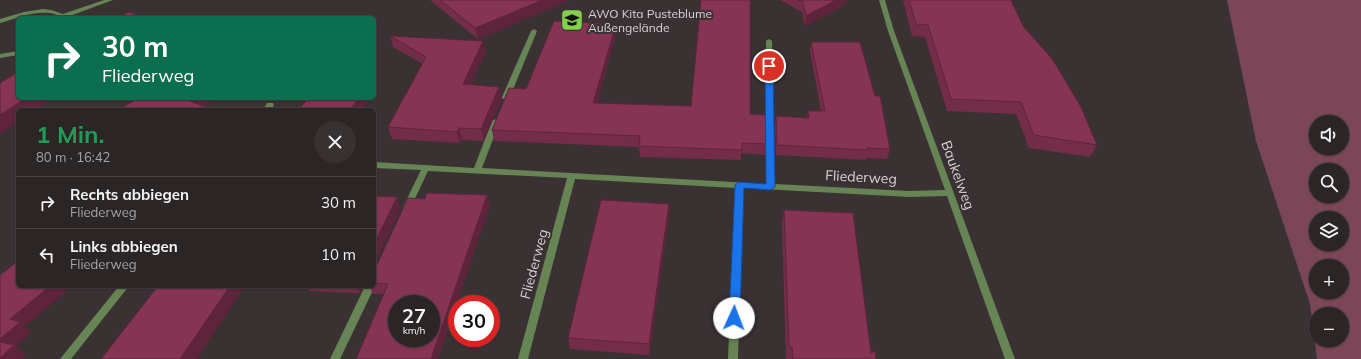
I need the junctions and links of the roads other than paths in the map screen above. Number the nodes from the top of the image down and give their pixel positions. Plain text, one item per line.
1 (110, 0) edge
2 (882, 0) edge
3 (16, 16) edge
4 (16, 16) edge
5 (63, 16) edge
6 (68, 16) edge
7 (0, 21) edge
8 (534, 31) dead end
9 (769, 41) dead end
10 (16, 53) edge
11 (0, 56) edge
12 (504, 103) edge
13 (498, 117) edge
14 (376, 165) edge
15 (426, 168) junction
16 (477, 170) junction
17 (572, 176) junction
18 (739, 185) junction
19 (770, 187) junction
20 (950, 193) junction
21 (403, 215) edge
22 (122, 288) edge
23 (369, 288) edge
24 (65, 359) edge
25 (335, 359) edge
26 (523, 359) edge
27 (733, 359) edge
28 (1010, 359) edge

1 - 6 street
2 - 20 street, Baukelweg
3 - 5 street
4 - 7 street
8 - 12 street
9 - 19 street
10 - 11 street
13 - 16 street
14 - 15 street, Fliederweg
15 - 16 street, Fliederweg
15 - 21 street
16 - 17 street, Fliederweg
17 - 18 street, Fliederweg
17 - 26 street, Fliederweg
18 - 19 street, Fliederweg
18 - 27 street
19 - 20 street, Fliederweg
20 - 28 street, Baukelweg
22 - 24 street
23 - 25 street

